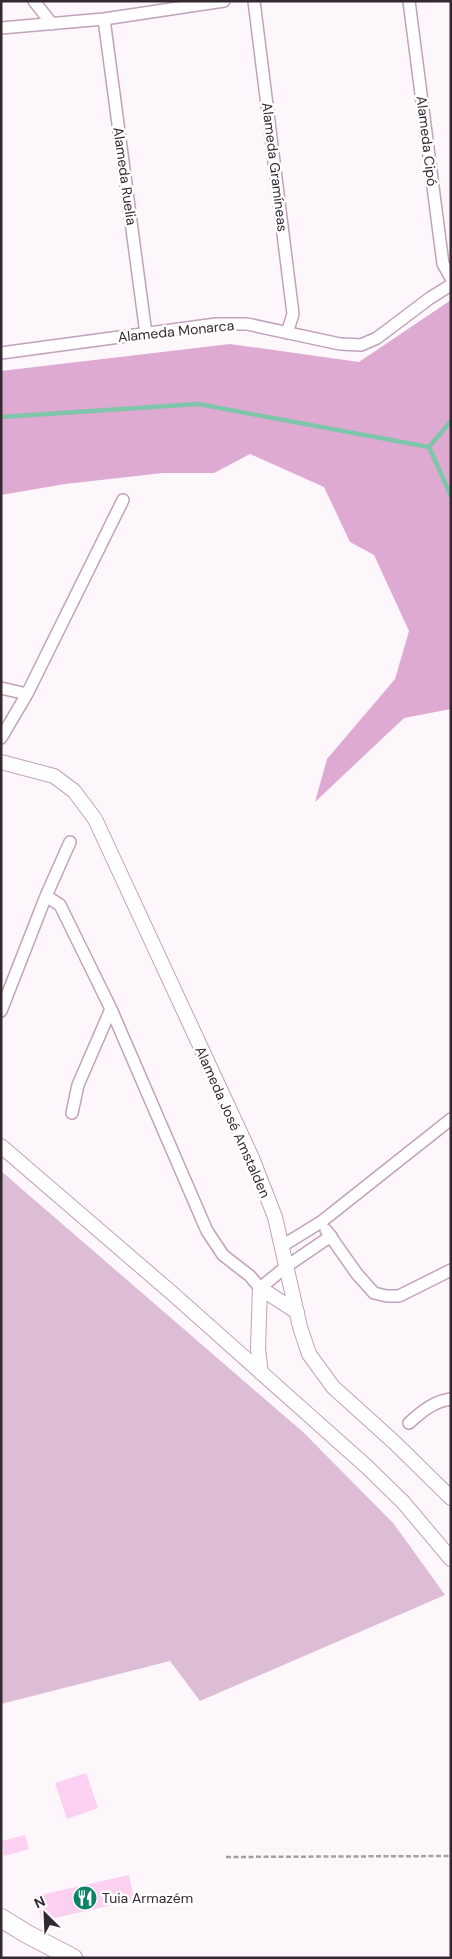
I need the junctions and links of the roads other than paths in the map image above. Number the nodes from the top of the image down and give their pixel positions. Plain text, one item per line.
1 (34, 1) edge
2 (224, 1) edge
3 (254, 1) edge
4 (409, 1) edge
5 (184, 4) edge
6 (104, 19) junction
7 (52, 24) junction
8 (1, 28) edge
9 (451, 278) edge
10 (451, 285) edge
11 (286, 333) junction
12 (146, 334) junction
13 (1, 352) edge
14 (124, 500) dead end
15 (1, 688) edge
16 (27, 694) junction
17 (1, 738) edge
18 (1, 762) edge
19 (70, 842) dead end
20 (46, 896) junction
21 (111, 1009) junction
22 (1, 1010) edge
23 (72, 1113) dead end
24 (451, 1119) edge
25 (1, 1146) edge
26 (321, 1222) junction
27 (331, 1236) junction
28 (282, 1246) junction
29 (287, 1266) junction
30 (451, 1270) edge
31 (260, 1288) junction
32 (297, 1312) junction
33 (261, 1373) junction
34 (451, 1400) edge
35 (409, 1423) dead end
36 (451, 1498) edge
37 (451, 1559) edge
38 (1, 1918) edge
39 (73, 1958) edge

1 - 7 street
2 - 5 street
3 - 11 street, Alameda Gramíneas
4 - 9 street, Alameda Cipó
5 - 6 street
6 - 7 street
6 - 12 street, Alameda Ruelia
7 - 8 street
10 - 11 street, Alameda Monarca
11 - 12 street, Alameda Monarca
12 - 13 street, Alameda Monarca
14 - 16 street
15 - 16 street
16 - 17 street
18 - 28 street, Alameda José Amstalden
19 - 20 street
20 - 21 street
20 - 22 street
21 - 23 street
21 - 31 street
24 - 26 street
25 - 33 street
26 - 27 street
26 - 28 street
27 - 29 street
27 - 30 street
28 - 29 street, Alameda José Amstalden
29 - 31 street
29 - 32 street, Alameda José Amstalden
31 - 32 street
31 - 33 street
32 - 36 street, Alameda José Amstalden
33 - 37 street
34 - 35 street
38 - 39 main road

